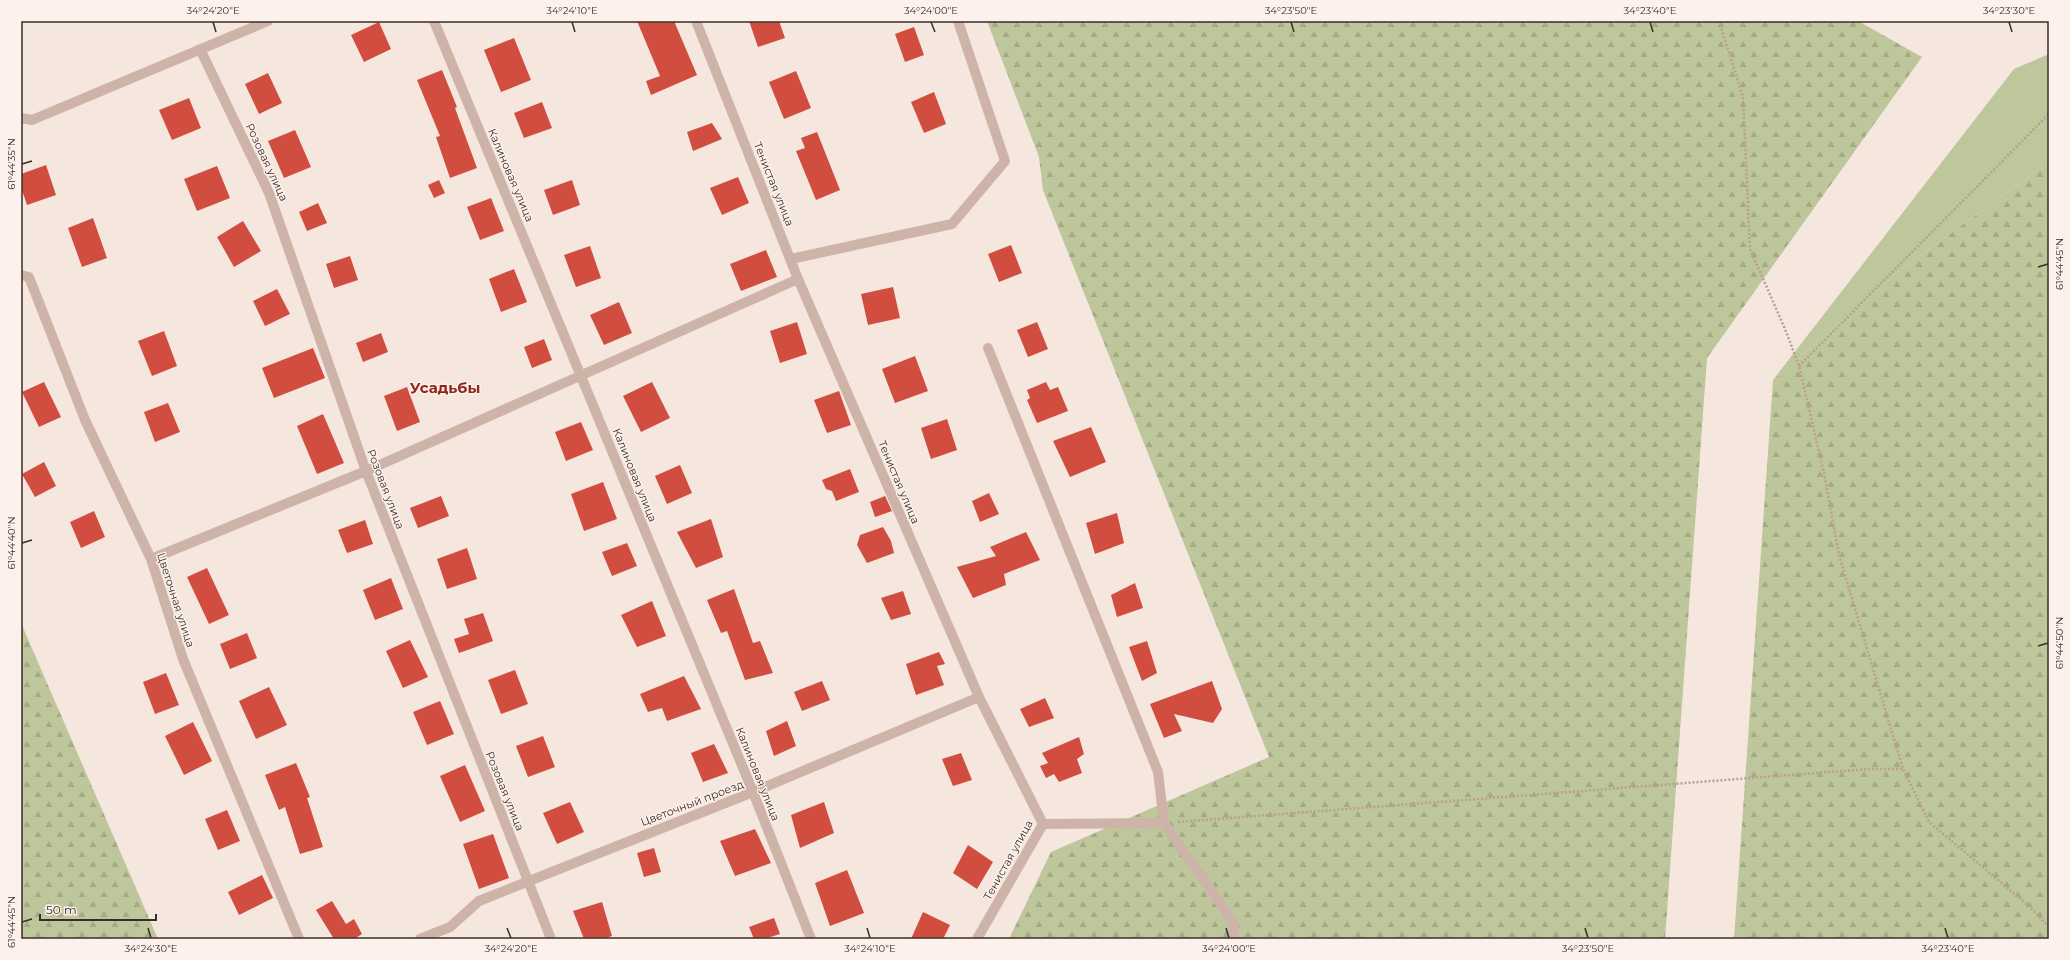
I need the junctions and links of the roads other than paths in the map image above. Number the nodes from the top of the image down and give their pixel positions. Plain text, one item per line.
1 (268, 21) edge
2 (434, 21) edge
3 (696, 21) edge
4 (958, 21) edge
5 (200, 49) junction
6 (21, 118) edge
7 (790, 259) junction
8 (21, 276) edge
9 (798, 278) junction
10 (988, 348) dead end
11 (581, 374) junction
12 (366, 471) junction
13 (151, 559) junction
14 (979, 697) junction
15 (753, 792) junction
16 (1164, 823) junction
17 (1043, 824) junction
18 (527, 880) junction
19 (299, 939) edge
20 (420, 939) edge
21 (551, 939) edge
22 (811, 939) edge
23 (977, 939) edge
24 (1232, 939) edge

1 - 5 street
2 - 11 street, Калиновая улица
3 - 7 street, Тенистая улица
4 - 7 street
5 - 6 street
5 - 12 street, Розовая улица
7 - 9 street, Тенистая улица
8 - 13 street, Цветочная улица
9 - 11 street
9 - 14 street, Тенистая улица
10 - 16 street
11 - 12 street
11 - 15 street, Калиновая улица
12 - 13 street
12 - 18 street, Розовая улица
13 - 19 street, Цветочная улица
14 - 15 street, Цветочный проезд
14 - 17 street, Тенистая улица
15 - 18 street, Цветочный проезд
15 - 22 street, Калиновая улица
16 - 17 street
16 - 24 street
17 - 23 street, Тенистая улица
18 - 20 street, Цветочный проезд
18 - 21 street, Розовая улица

